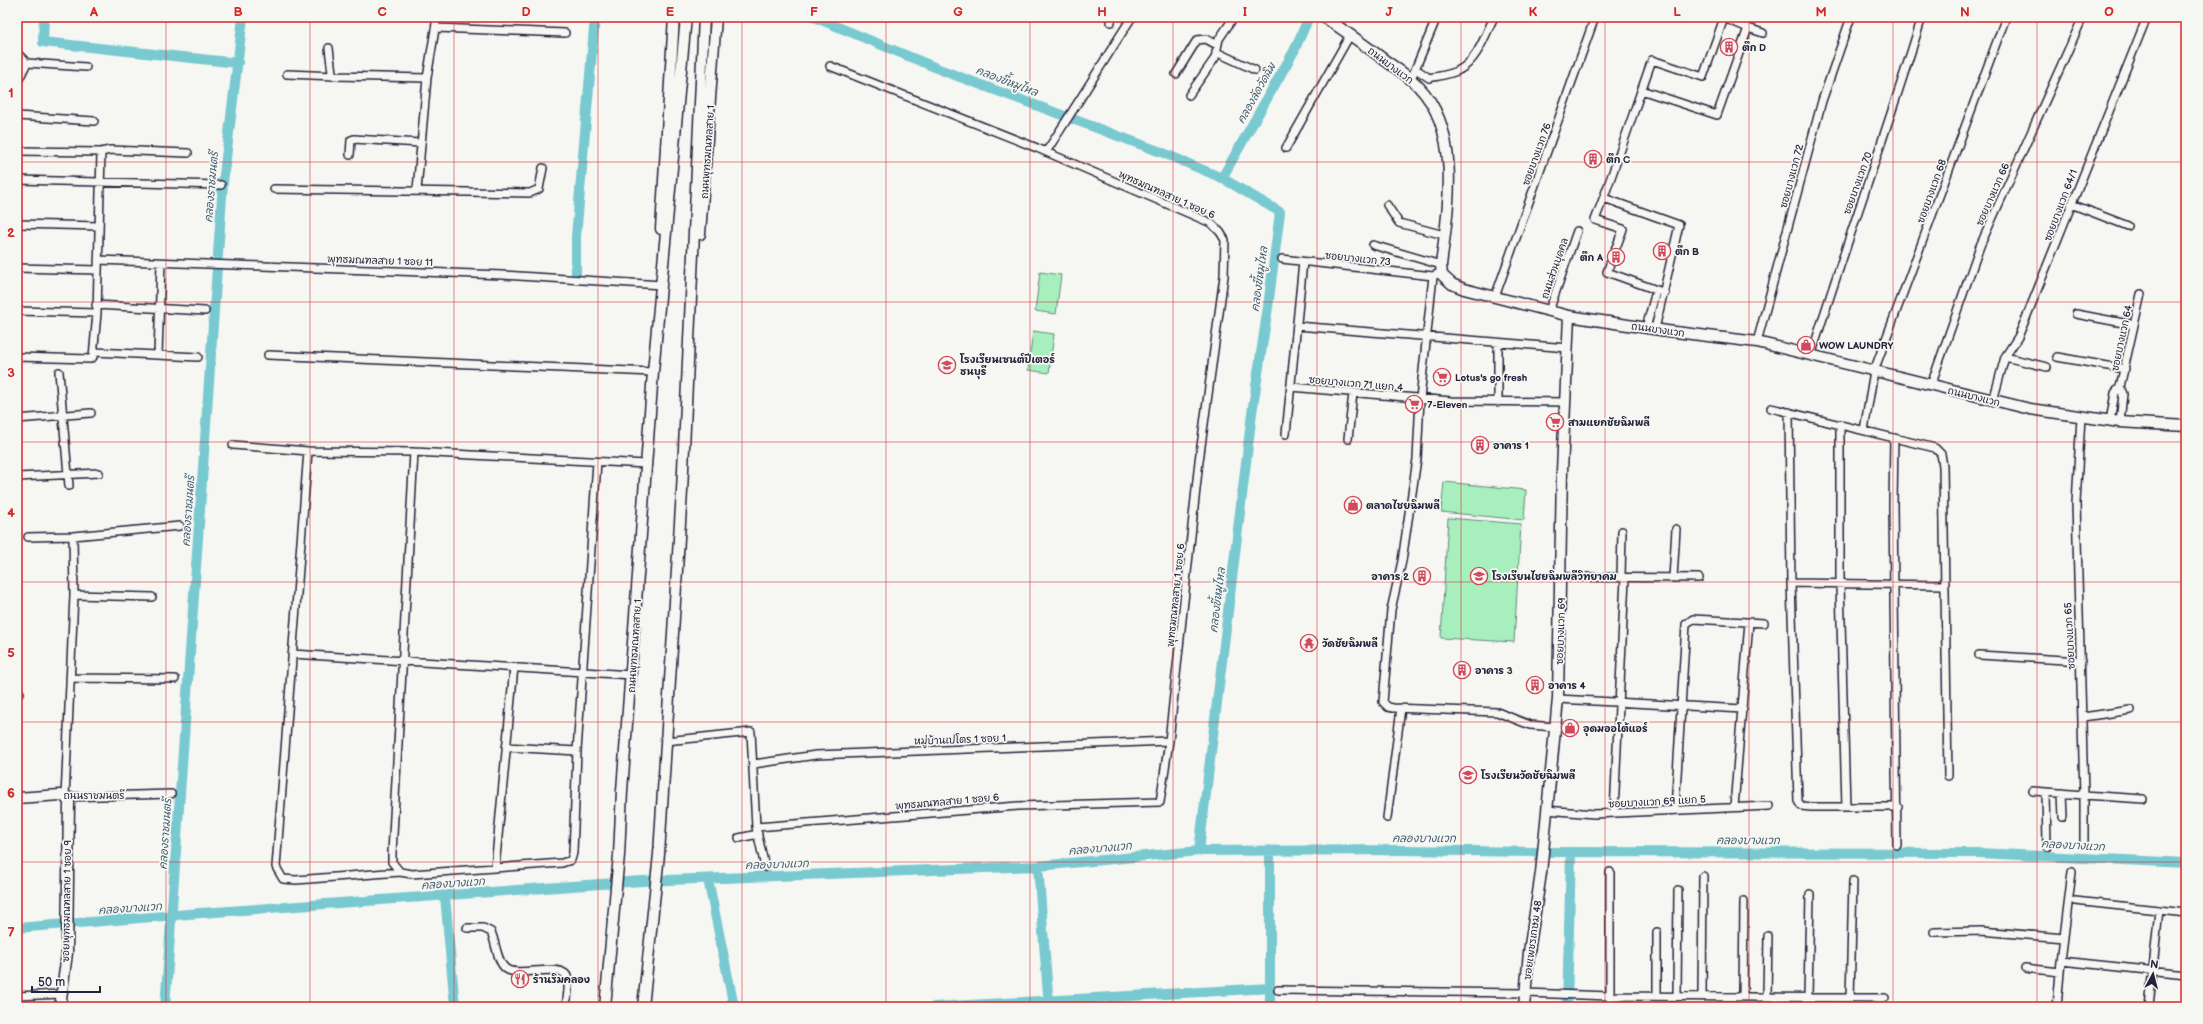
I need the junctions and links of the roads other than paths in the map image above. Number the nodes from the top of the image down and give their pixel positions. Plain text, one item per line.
1 (437, 17) edge
2 (674, 17) edge
3 (686, 17) edge
4 (704, 17) edge
5 (716, 17) edge
6 (1132, 17) edge
7 (1234, 17) edge
8 (1437, 17) edge
9 (1494, 17) edge
10 (1595, 17) edge
11 (1674, 17) edge
12 (1680, 17) edge
13 (1851, 17) edge
14 (1922, 17) edge
15 (2006, 17) edge
16 (2083, 17) edge
17 (2147, 17) edge
18 (1724, 18) edge
19 (1328, 20) edge
20 (436, 28) junction
21 (1748, 28) junction
22 (1760, 32) dead end
23 (565, 33) dead end
24 (1350, 35) junction
25 (328, 48) dead end
26 (1216, 48) junction
27 (17, 54) edge
28 (27, 63) junction
29 (830, 66) dead end
30 (86, 67) dead end
31 (1416, 69) junction
32 (1254, 70) dead end
33 (287, 74) dead end
34 (1176, 74) dead end
35 (335, 76) junction
36 (427, 78) junction
37 (1411, 79) junction
38 (17, 83) edge
39 (1641, 90) junction
40 (1189, 95) dead end
41 (17, 116) edge
42 (94, 121) dead end
43 (420, 143) junction
44 (1286, 148) dead end
45 (17, 151) edge
46 (100, 152) junction
47 (1046, 152) junction
48 (188, 153) dead end
49 (350, 154) dead end
50 (543, 168) dead end
51 (17, 180) edge
52 (99, 182) junction
53 (221, 185) dead end
54 (274, 189) dead end
55 (417, 190) junction
56 (1604, 198) junction
57 (2071, 204) junction
58 (1387, 206) dead end
59 (17, 224) edge
60 (99, 226) junction
61 (2128, 226) dead end
62 (1577, 231) dead end
63 (1444, 235) junction
64 (1373, 245) dead end
65 (1282, 259) dead end
66 (98, 260) junction
67 (1303, 262) junction
68 (161, 263) junction
69 (17, 268) edge
70 (98, 270) junction
71 (1438, 271) junction
72 (662, 285) junction
73 (692, 287) junction
74 (1656, 291) junction
75 (1665, 293) junction
76 (2141, 294) dead end
77 (1495, 297) junction
78 (96, 305) junction
79 (159, 308) junction
80 (17, 311) edge
81 (205, 311) dead end
82 (1549, 311) junction
83 (97, 313) junction
84 (2076, 314) dead end
85 (1569, 316) junction
86 (2134, 325) junction
87 (1297, 326) junction
88 (1651, 329) junction
89 (1426, 337) junction
90 (1757, 342) junction
91 (1498, 343) junction
92 (1568, 348) junction
93 (95, 352) junction
94 (268, 354) dead end
95 (158, 355) junction
96 (1811, 356) junction
97 (17, 357) edge
98 (198, 357) dead end
99 (2057, 357) dead end
100 (2005, 358) junction
101 (2047, 367) dead end
102 (1874, 370) junction
103 (2125, 370) junction
104 (60, 372) dead end
105 (653, 372) junction
106 (1931, 385) junction
107 (1291, 387) junction
108 (1352, 393) junction
109 (1420, 399) junction
110 (1992, 401) junction
111 (1498, 402) junction
112 (1566, 402) junction
113 (1771, 408) dead end
114 (1789, 412) junction
115 (91, 413) dead end
116 (63, 416) junction
117 (2081, 417) junction
118 (17, 419) edge
119 (2115, 421) junction
120 (1840, 424) junction
121 (2181, 426) edge
122 (1864, 430) junction
123 (1286, 434) dead end
124 (1894, 438) junction
125 (1348, 439) dead end
126 (233, 445) dead end
127 (308, 451) junction
128 (414, 452) junction
129 (597, 462) junction
130 (646, 464) junction
131 (68, 473) junction
132 (99, 473) dead end
133 (17, 477) edge
134 (69, 486) dead end
135 (180, 526) dead end
136 (1676, 529) dead end
137 (1622, 531) dead end
138 (73, 536) junction
139 (28, 537) dead end
140 (1561, 577) junction
141 (1623, 578) junction
142 (1673, 578) junction
143 (1699, 578) dead end
144 (1791, 583) junction
145 (1840, 584) junction
146 (1894, 584) junction
147 (1945, 585) junction
148 (74, 595) junction
149 (152, 597) dead end
150 (1749, 622) junction
151 (1764, 623) dead end
152 (292, 654) junction
153 (1979, 655) dead end
154 (402, 661) junction
155 (2080, 661) junction
156 (514, 667) junction
157 (582, 670) junction
158 (632, 675) junction
159 (70, 678) junction
160 (175, 679) dead end
161 (1558, 699) junction
162 (1621, 703) junction
163 (1681, 706) junction
164 (1401, 708) junction
165 (1743, 710) junction
166 (2132, 710) dead end
167 (2083, 717) junction
168 (1555, 727) junction
169 (666, 741) junction
170 (1169, 741) junction
171 (506, 747) junction
172 (577, 751) junction
173 (754, 764) junction
174 (1948, 776) dead end
175 (2033, 791) dead end
176 (2046, 792) junction
177 (2062, 793) junction
178 (171, 794) dead end
179 (2084, 795) junction
180 (65, 797) junction
181 (17, 798) edge
182 (2143, 799) dead end
183 (1769, 806) dead end
184 (1734, 807) junction
185 (1846, 807) junction
186 (1898, 807) junction
187 (1674, 809) junction
188 (1546, 810) junction
189 (1614, 813) junction
190 (2063, 817) dead end
191 (1386, 818) dead end
192 (756, 826) junction
193 (758, 834) junction
194 (739, 838) dead end
195 (2084, 842) dead end
196 (1897, 845) dead end
197 (2047, 847) dead end
198 (765, 867) dead end
199 (495, 868) junction
200 (400, 872) junction
201 (1610, 872) dead end
202 (2072, 872) dead end
203 (1542, 873) joint
204 (1703, 876) dead end
205 (1853, 881) dead end
206 (1678, 890) dead end
207 (1810, 894) dead end
208 (1744, 901) dead end
209 (2075, 901) dead end
210 (2159, 910) junction
211 (2186, 912) edge
212 (467, 928) dead end
213 (1657, 932) dead end
214 (1934, 932) dead end
215 (1768, 936) dead end
216 (2064, 938) junction
217 (2062, 962) junction
218 (2025, 968) dead end
219 (2152, 970) junction
220 (2060, 972) junction
221 (2186, 974) edge
222 (1278, 990) dead end
223 (1525, 993) junction
224 (61, 994) junction
225 (17, 996) edge
226 (1610, 996) junction
227 (1658, 996) junction
228 (1677, 996) junction
229 (1702, 996) junction
230 (1743, 996) junction
231 (1767, 996) junction
232 (1808, 997) junction
233 (1850, 998) junction
234 (1885, 998) dead end
235 (60, 1007) edge
236 (566, 1007) edge
237 (605, 1007) edge
238 (643, 1007) edge
239 (1524, 1007) edge
240 (1610, 1007) edge
241 (2057, 1007) edge
242 (2149, 1007) edge

1 - 20 street
2 - 72 main road, ถนนพุทธมณฑลสาย 1
3 - 72 main road, ถนนพุทธมณฑลสาย 1
4 - 73 main road, ถนนพุทธมณฑลสาย 1
5 - 73 main road, ถนนพุทธมณฑลสาย 1
6 - 47 street
7 - 26 street
8 - 31 street
9 - 31 street
10 - 77 street, ซอยบางแวก 76
11 - 12 street
13 - 90 street, ซอยบางแวก 72
14 - 96 street, ซอยบางแวก 70
15 - 102 street, ซอยบางแวก 68
16 - 106 street, ซอยบางแวก 66
17 - 57 street, ซอยบางแวก 64/1
18 - 21 street
18 - 39 street
19 - 24 main road, ถนนบางแวก
20 - 23 street
20 - 36 street
21 - 22 street
21 - 39 street
24 - 37 main road, ถนนบางแวก
24 - 44 street
25 - 35 street
26 - 32 street
26 - 34 street
26 - 40 street
27 - 28 street
28 - 30 street
28 - 38 street
29 - 47 street, พุทธมณฑลสาย 1 ซอย 6
31 - 37 street
33 - 35 street
35 - 36 street
36 - 43 street
37 - 63 main road, ถนนบางแวก
39 - 56 street
41 - 42 street
43 - 49 street
43 - 55 street
45 - 46 street
46 - 48 street
46 - 52 street
47 - 170 street, พุทธมณฑลสาย 1 ซอย 6
50 - 55 street
51 - 52 street
52 - 53 street
52 - 60 street
54 - 55 street
56 - 74 street
56 - 75 street
57 - 61 street
57 - 100 street, ซอยบางแวก 64/1
58 - 63 street
59 - 60 street
60 - 66 street
62 - 82 street, ถนนส่วนบุคคล
63 - 71 main road, ถนนบางแวก
64 - 71 street
65 - 67 street, ซอยบางแวก 73
66 - 68 street, พุทธมณฑลสาย 1 ซอย 11
66 - 70 street
67 - 71 street, ซอยบางแวก 73
67 - 87 street
68 - 72 street, พุทธมณฑลสาย 1 ซอย 11
68 - 79 street
69 - 70 street
70 - 78 street
71 - 77 main road, ถนนบางแวก
71 - 89 street
72 - 105 main road, ถนนพุทธมณฑลสาย 1
73 - 169 main road, ถนนพุทธมณฑลสาย 1
74 - 75 street
74 - 88 street
75 - 88 street
76 - 86 street, ซอยบางแวก 64
77 - 82 main road, ถนนบางแวก
78 - 79 street
78 - 83 street
79 - 81 street
79 - 95 street
80 - 83 street
82 - 85 main road, ถนนบางแวก
83 - 93 street
84 - 86 street
85 - 88 main road, ถนนบางแวก
85 - 92 main road, ซอยบางแวก 69
86 - 103 street, ซอยบางแวก 64
87 - 89 street
87 - 107 street
88 - 90 main road, ถนนบางแวก
89 - 91 street
89 - 109 street
90 - 96 main road, ถนนบางแวก
91 - 92 street
91 - 111 street
92 - 112 main road, ซอยบางแวก 69
93 - 95 street
93 - 97 street
94 - 105 street
95 - 98 street
96 - 102 main road, ถนนบางแวก
99 - 103 street
100 - 101 street
100 - 110 street, ซอยบางแวก 64/1
102 - 106 main road, ถนนบางแวก
102 - 122 street, ซอยบางแวก 68
103 - 119 street, ซอยบางแวก 64
104 - 116 street
105 - 130 main road, ถนนพุทธมณฑลสาย 1
106 - 110 main road, ถนนบางแวก
107 - 108 street, ซอยบางแวก 71 แยก 4
107 - 123 street
108 - 109 street, ซอยบางแวก 71 แยก 4
108 - 125 street
109 - 111 street, ซอยบางแวก 71 แยก 4
109 - 164 street
110 - 117 main road, ถนนบางแวก
111 - 112 street, ซอยบางแวก 71 แยก 4
112 - 140 main road, ซอยบางแวก 69
113 - 114 street
114 - 120 street
114 - 144 street
115 - 116 street
116 - 118 street
116 - 131 street
117 - 119 main road, ถนนบางแวก
117 - 155 street, ซอยบางแวก 65
119 - 121 main road, ถนนบางแวก
120 - 122 street
120 - 145 street
122 - 124 street
124 - 146 street
124 - 147 street
126 - 127 street
127 - 128 street
127 - 152 street
128 - 129 street
128 - 154 street
129 - 130 street
129 - 157 street
130 - 158 main road, ถนนพุทธมณฑลสาย 1
131 - 132 street
131 - 133 street
131 - 134 street
135 - 138 street
136 - 142 street
137 - 141 street
138 - 139 street
138 - 148 street
140 - 141 street
140 - 161 main road, ซอยบางแวก 69
141 - 142 street
141 - 162 street
142 - 143 street
144 - 145 street
144 - 185 street
145 - 146 street
145 - 185 street
146 - 147 street
146 - 186 street
147 - 174 street
148 - 149 street
148 - 159 street
150 - 151 street
150 - 163 street
150 - 165 street
152 - 154 street
152 - 200 street
153 - 155 street
154 - 156 street
154 - 200 street
155 - 167 street, ซอยบางแวก 65
156 - 157 street
156 - 171 street
157 - 158 street
157 - 172 street
158 - 237 main road, ถนนพุทธมณฑลสาย 1
159 - 160 street
159 - 180 street
161 - 162 street
161 - 168 main road, ซอยบางแวก 69
162 - 163 street
162 - 189 street
163 - 165 street
163 - 187 street
164 - 168 street
164 - 191 street
165 - 184 street
166 - 167 street
167 - 179 street, ซอยบางแวก 65
168 - 188 main road, ซอยบางแวก 69
169 - 173 street
169 - 238 main road, ถนนพุทธมณฑลสาย 1
170 - 173 street, หมู่บ้านเปโตร 1 ซอย 1
170 - 192 street, พุทธมณฑลสาย 1 ซอย 6
171 - 172 street
171 - 199 street
172 - 199 street
173 - 192 street
175 - 176 street
176 - 177 street
176 - 197 street
177 - 179 street
177 - 190 street
178 - 180 street, ถนนราชมนตรี
179 - 182 street
179 - 195 street, ซอยบางแวก 65
180 - 181 main road, ถนนราชมนตรี
180 - 224 main road, ซอยพุทธมณฑลสาย 1 ซอย 9
183 - 184 street, ซอยบางแวก 69 แยก 5
184 - 187 street, ซอยบางแวก 69 แยก 5
185 - 186 street
186 - 196 street
187 - 189 street, ซอยบางแวก 69 แยก 5
188 - 189 street, ซอยบางแวก 69 แยก 5
188 - 203 main road, ซอยบางแวก 69
192 - 193 street
193 - 194 street
193 - 198 street
199 - 200 street
201 - 226 street
202 - 216 street
203 - 223 main road, ซอยเพชรเกษม 48
204 - 229 street
205 - 233 street
206 - 228 street
207 - 232 street
208 - 230 street
209 - 210 street
210 - 211 street
210 - 219 street
212 - 236 street
213 - 227 street
214 - 216 street
215 - 231 street
216 - 217 street
217 - 219 street
217 - 220 street
218 - 220 street
219 - 221 street
219 - 242 street
220 - 241 street
222 - 223 street
223 - 226 street
223 - 239 main road, ซอยเพชรเกษม 48
224 - 225 street
224 - 235 main road, ซอยพุทธมณฑลสาย 1 ซอย 9
226 - 227 street
226 - 240 street
227 - 228 street
228 - 229 street
229 - 230 street
230 - 231 street
231 - 232 street
232 - 233 street
233 - 234 street

